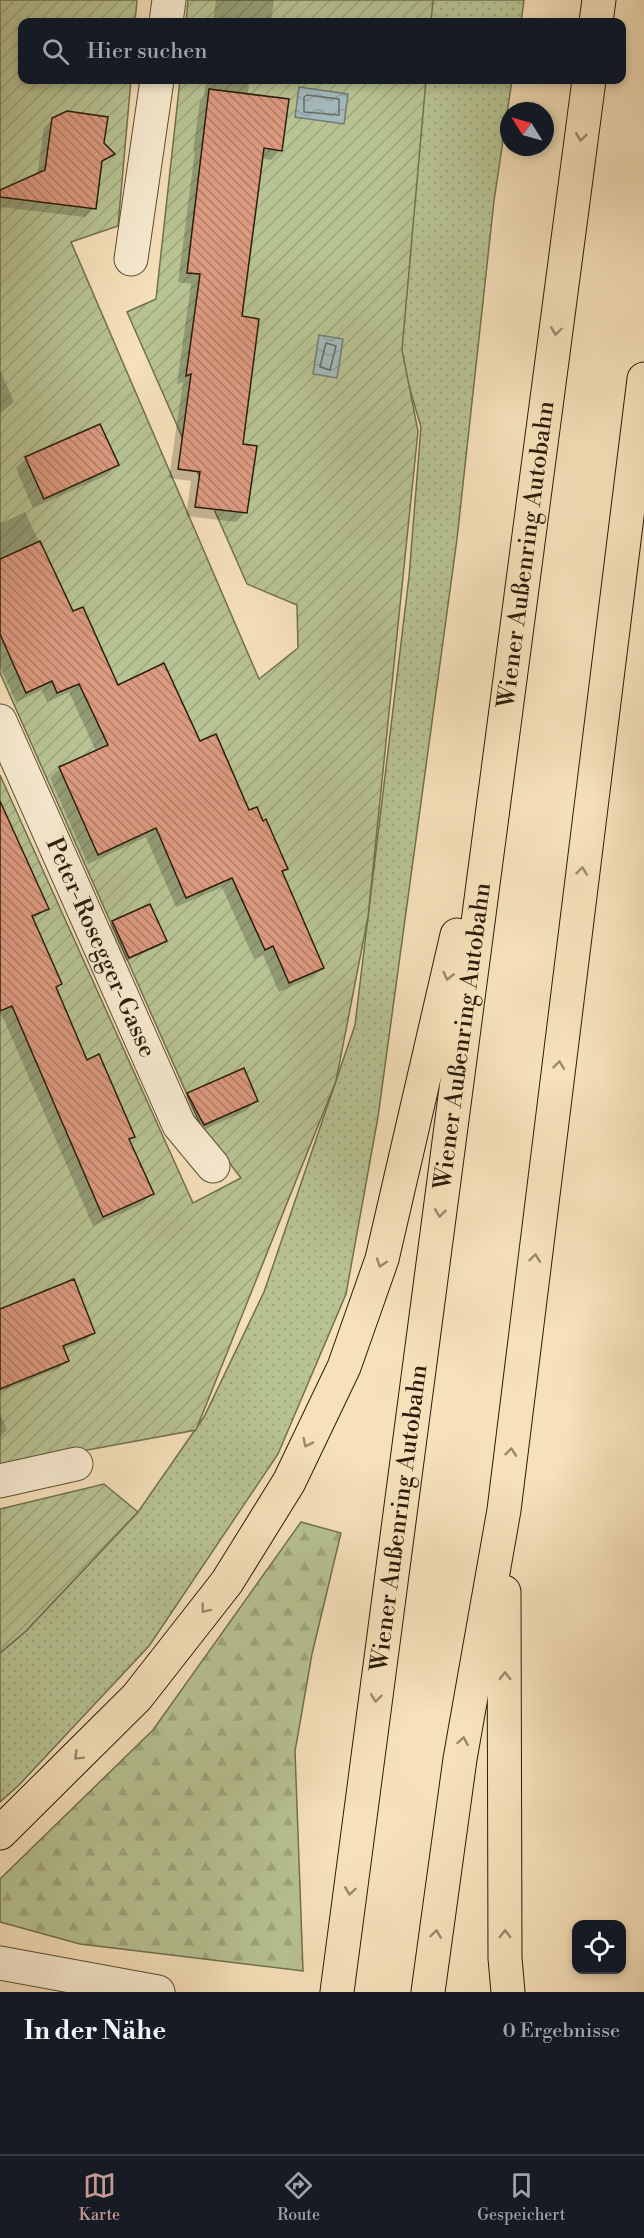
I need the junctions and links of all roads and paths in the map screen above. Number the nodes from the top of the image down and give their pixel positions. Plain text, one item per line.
1 (169, 0) edge
2 (599, 0) edge
3 (167, 18) edge
4 (597, 18) edge
5 (157, 84) edge
6 (588, 84) edge
7 (131, 259) dead end
8 (644, 379) edge
9 (0, 721) edge
10 (502, 734) junction
11 (213, 1167) dead end
12 (76, 1464) dead end
13 (0, 1481) edge
14 (504, 1510) junction
15 (0, 1833) edge
16 (1, 1964) edge
17 (158, 1992) edge
18 (337, 1992) edge
19 (428, 1992) edge
20 (508, 1992) edge

1 - 3 street
2 - 4 highway
5 - 7 street
6 -> 10 highway, Wiener Außenring Autobahn
14 -> 8 highway
9 - 11 street, Peter-Rosegger-Gasse
10 -> 15 highway
10 -> 18 highway, Wiener Außenring Autobahn
12 - 13 street
19 -> 14 highway
20 -> 14 highway
16 - 17 street

